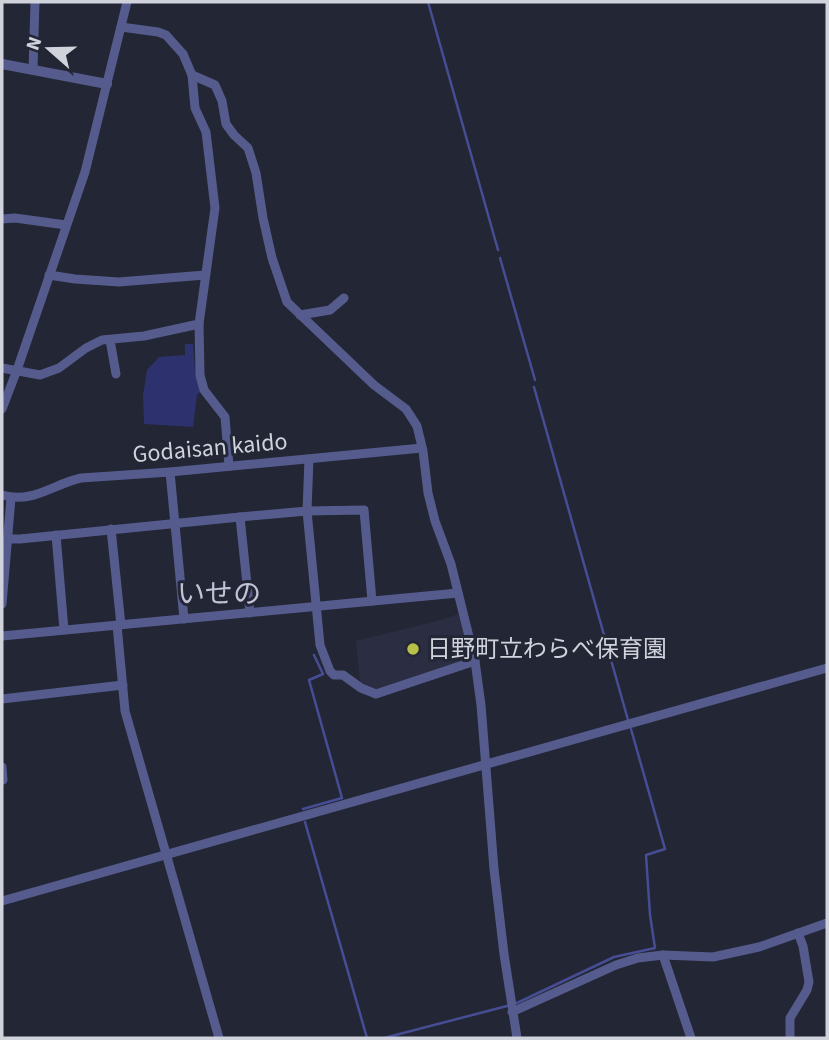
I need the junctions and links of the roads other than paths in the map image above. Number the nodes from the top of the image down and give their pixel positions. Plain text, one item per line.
1 (35, 2) edge
2 (127, 2) edge
3 (121, 27) junction
4 (2, 64) edge
5 (33, 70) junction
6 (192, 75) junction
7 (107, 84) junction
8 (2, 219) edge
9 (66, 225) junction
10 (49, 275) junction
11 (205, 275) junction
12 (344, 298) dead end
13 (300, 315) junction
14 (199, 324) junction
15 (110, 340) junction
16 (2, 368) edge
17 (17, 370) junction
18 (116, 374) dead end
19 (2, 409) edge
20 (423, 450) junction
21 (309, 459) junction
22 (229, 466) junction
23 (170, 472) junction
24 (7, 496) edge
25 (307, 511) junction
26 (240, 517) junction
27 (175, 524) junction
28 (111, 530) junction
29 (56, 535) junction
30 (8, 539) junction
31 (458, 593) junction
32 (372, 601) junction
33 (2, 604) edge
34 (316, 607) junction
35 (250, 613) junction
36 (184, 619) junction
37 (119, 625) junction
38 (64, 630) junction
39 (2, 636) edge
40 (475, 661) junction
41 (827, 668) edge
42 (122, 685) junction
43 (2, 699) edge
44 (487, 764) junction
45 (2, 767) edge
46 (3, 780) edge
47 (165, 855) junction
48 (2, 901) edge
49 (827, 923) edge
50 (798, 933) junction
51 (663, 955) junction
52 (512, 1012) junction
53 (219, 1038) edge
54 (517, 1038) edge
55 (691, 1038) edge
56 (790, 1038) edge

1 - 5 street
2 - 3 street
3 - 6 street
3 - 7 street
4 - 5 street
5 - 7 street
6 - 11 street
6 - 13 street
7 - 9 street
8 - 9 street
9 - 10 street
10 - 11 street
10 - 17 street
11 - 14 street
12 - 13 street
13 - 20 street
14 - 15 street
14 - 22 street
15 - 17 street
15 - 18 street
16 - 17 street
17 - 19 street
20 - 21 street, Godaisan kaido
20 - 31 street
21 - 22 street, Godaisan kaido
21 - 25 street
22 - 23 street, Godaisan kaido
23 - 24 street, Godaisan kaido
23 - 27 street
24 - 30 street
25 - 26 street
25 - 32 street
25 - 34 street
26 - 27 street
26 - 35 street
27 - 28 street
27 - 36 street
28 - 29 street
28 - 37 street
29 - 30 street
29 - 38 street
30 - 33 street
31 - 32 street
31 - 40 street
32 - 34 street
34 - 35 street
34 - 40 street
35 - 36 street
36 - 37 street
37 - 38 street
37 - 42 street
38 - 39 street
40 - 44 street
41 - 44 street
42 - 43 street
42 - 47 street
44 - 47 street
44 - 52 street
45 - 46 street
47 - 48 street
47 - 53 street
49 - 50 street
50 - 51 street
50 - 56 street
51 - 52 street
51 - 55 street
52 - 54 street

